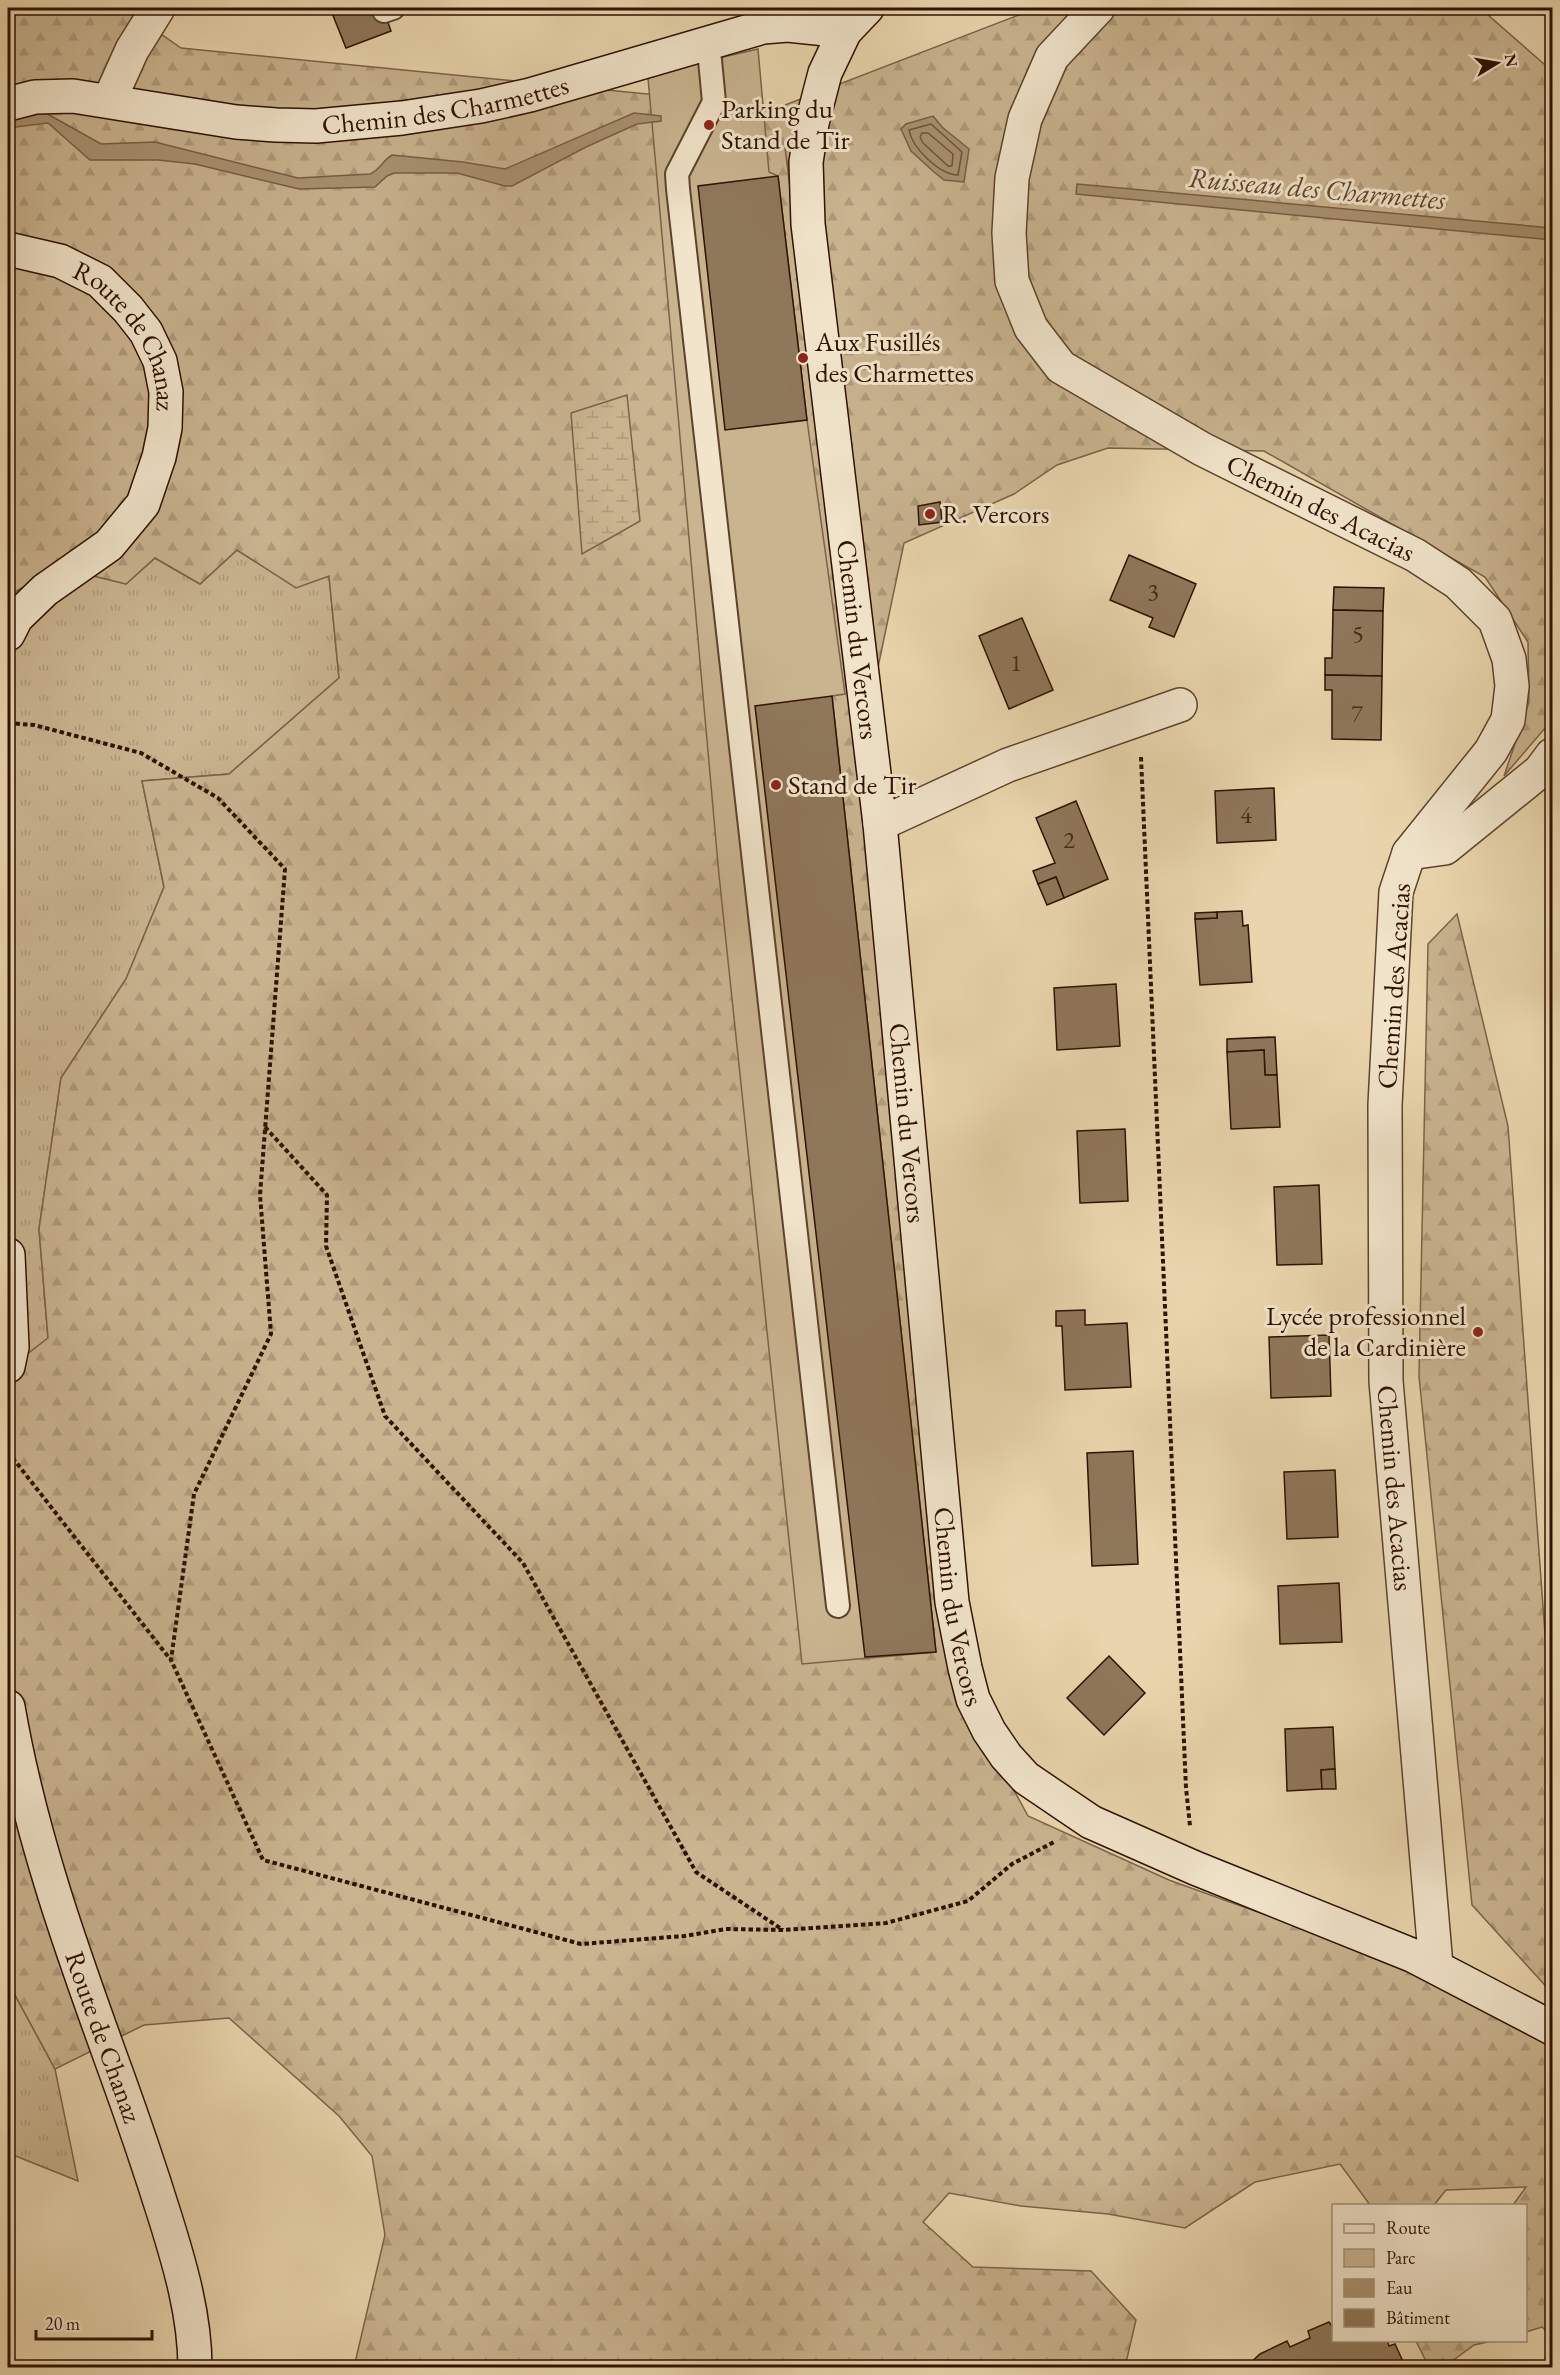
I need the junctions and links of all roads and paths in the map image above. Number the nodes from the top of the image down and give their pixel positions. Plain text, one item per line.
1 (158, 8) edge
2 (1098, 8) edge
3 (856, 19) edge
4 (706, 43) junction
5 (109, 101) junction
6 (8, 104) edge
7 (8, 249) edge
8 (8, 634) edge
9 (1180, 705) dead end
10 (1138, 718) junction
11 (8, 723) edge
12 (1552, 755) edge
13 (880, 824) junction
14 (1409, 853) junction
15 (265, 1127) junction
16 (8, 1255) edge
17 (8, 1366) edge
18 (8, 1452) edge
19 (838, 1606) dead end
20 (171, 1660) junction
21 (8, 1707) edge
22 (1091, 1822) junction
23 (1195, 1868) junction
24 (784, 1930) junction
25 (1425, 1961) junction
26 (1552, 2028) edge
27 (195, 2367) edge

1 - 5 street
2 - 14 street, Chemin des Acacias
3 - 4 street, Chemin des Charmettes
3 - 13 street, Chemin du Vercors
4 - 5 street, Chemin des Charmettes
4 - 19 lane
5 - 6 street, Chemin des Charmettes
7 - 8 street, Route de Chanaz
9 - 10 street
10 - 13 street
10 - 23 path
11 - 15 path
12 - 14 street
13 - 22 street, Chemin du Vercors
14 - 25 street, Chemin des Acacias
15 - 20 path
15 - 24 path
16 - 17 street
18 - 20 path
20 - 24 path
21 - 27 street, Route de Chanaz
22 - 23 street, Chemin du Vercors
22 - 24 path
23 - 25 street, Chemin du Vercors
25 - 26 street, Chemin du Vercors

